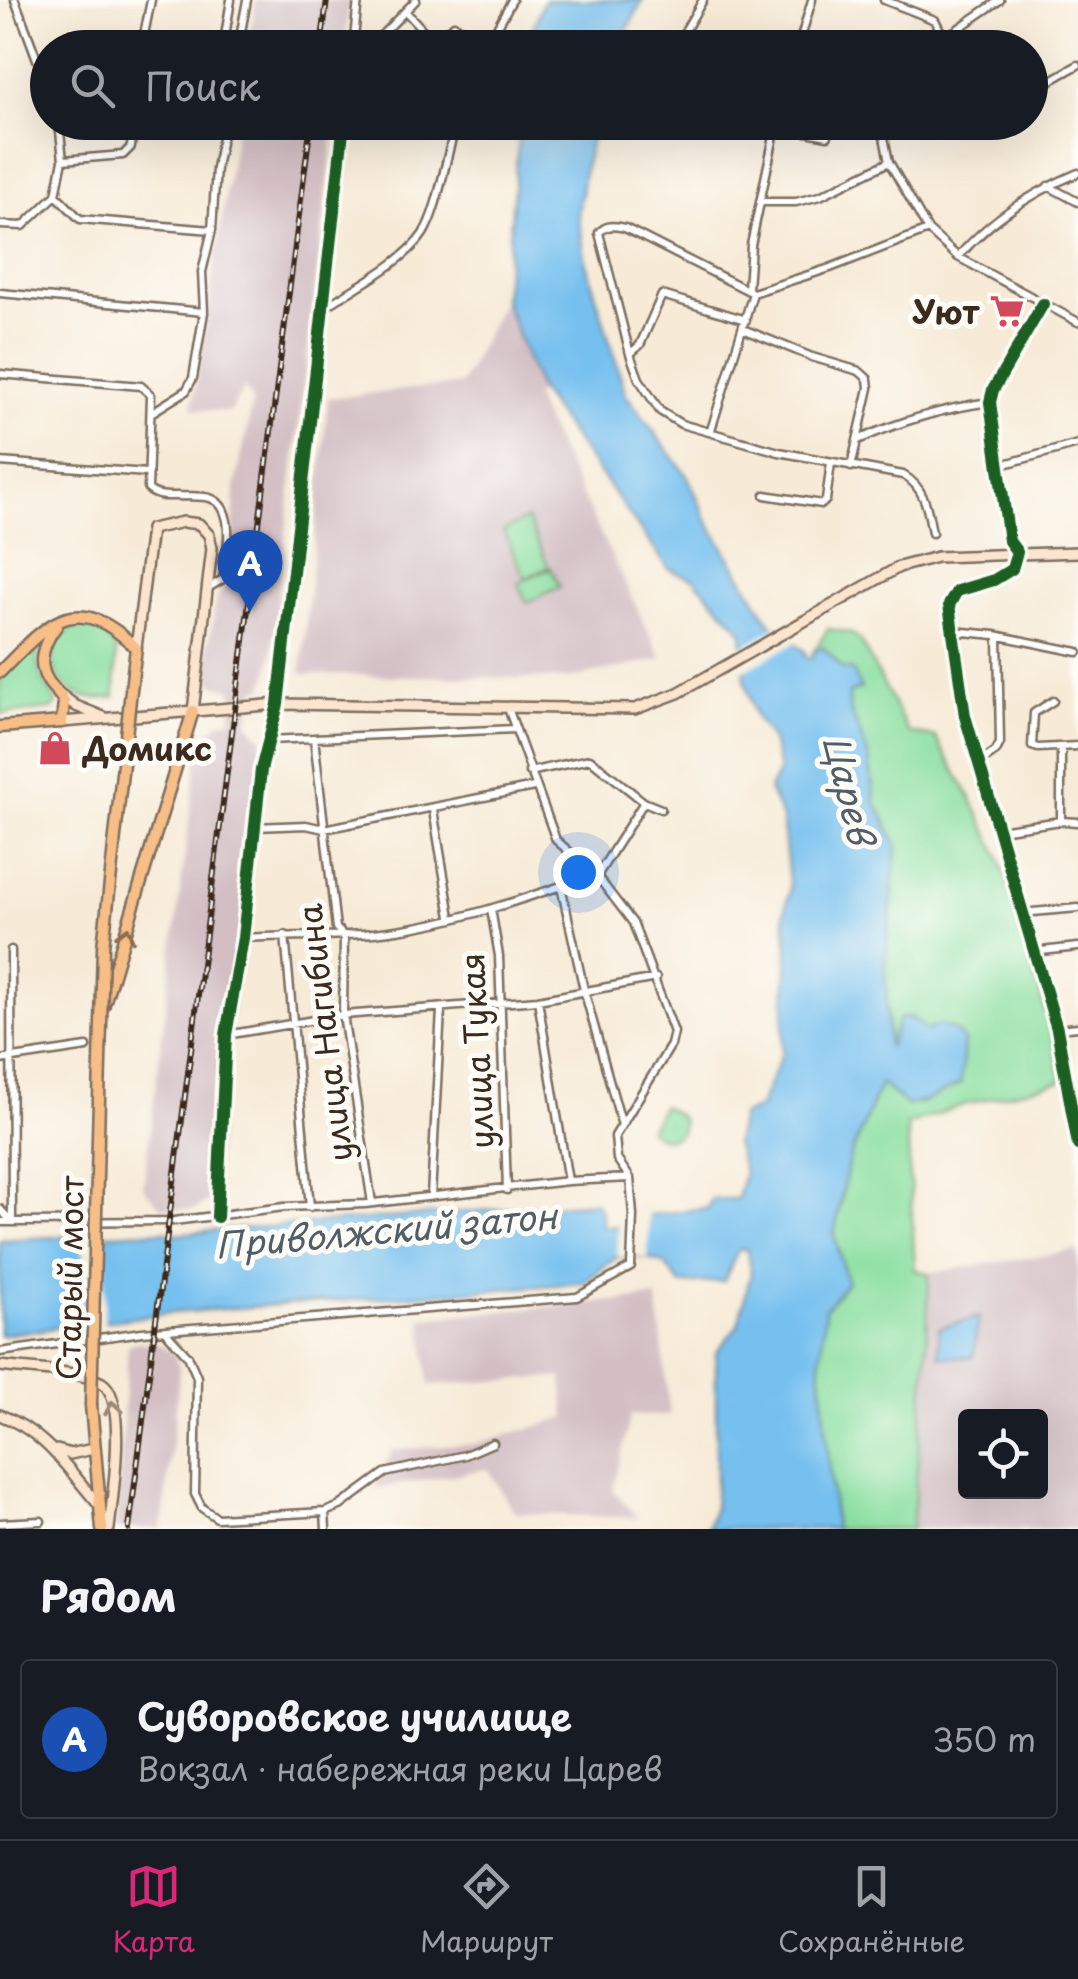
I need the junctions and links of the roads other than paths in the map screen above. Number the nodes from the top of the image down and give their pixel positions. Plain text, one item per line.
1 (16, 0) edge
2 (151, 0) edge
3 (231, 0) edge
4 (247, 0) edge
5 (358, 0) edge
6 (416, 0) edge
7 (512, 0) edge
8 (703, 0) edge
9 (812, 0) edge
10 (884, 0) edge
11 (984, 0) edge
12 (1000, 0) edge
13 (980, 11) junction
14 (406, 13) junction
15 (145, 30) edge
16 (226, 30) edge
17 (241, 30) edge
18 (354, 30) edge
19 (388, 30) edge
20 (422, 30) edge
21 (496, 30) edge
22 (686, 30) edge
23 (803, 30) edge
24 (940, 30) edge
25 (954, 30) edge
26 (30, 38) edge
27 (1078, 65) edge
28 (1048, 82) edge
29 (61, 140) edge
30 (131, 140) edge
31 (221, 140) edge
32 (342, 140) edge
33 (451, 140) edge
34 (773, 140) edge
35 (884, 140) edge
36 (63, 160) junction
37 (888, 162) junction
38 (1078, 173) edge
39 (1048, 186) junction
40 (56, 194) junction
41 (760, 202) junction
42 (1078, 202) edge
43 (0, 225) edge
44 (212, 230) junction
45 (928, 230) junction
46 (958, 257) junction
47 (751, 291) junction
48 (0, 293) edge
49 (1042, 304) junction
50 (323, 309) junction
51 (204, 312) junction
52 (1078, 322) edge
53 (745, 324) junction
54 (630, 354) junction
55 (0, 374) edge
56 (990, 402) junction
57 (150, 414) junction
58 (711, 430) junction
59 (857, 440) junction
60 (1078, 444) edge
61 (0, 462) edge
62 (831, 463) junction
63 (1001, 465) junction
64 (851, 467) junction
65 (147, 474) junction
66 (764, 494) dead end
67 (932, 533) dead end
68 (1016, 552) junction
69 (1078, 552) edge
70 (208, 588) junction
71 (65, 618) junction
72 (953, 630) junction
73 (998, 636) junction
74 (136, 648) junction
75 (1078, 652) edge
76 (0, 672) edge
77 (60, 694) junction
78 (1052, 701) dead end
79 (278, 704) junction
80 (508, 707) junction
81 (193, 710) junction
82 (105, 718) junction
83 (62, 722) junction
84 (0, 727) edge
85 (515, 729) junction
86 (314, 738) junction
87 (270, 740) junction
88 (1078, 746) edge
89 (1061, 747) junction
90 (979, 762) junction
91 (530, 772) junction
92 (535, 787) junction
93 (644, 802) junction
94 (660, 809) dead end
95 (434, 810) junction
96 (1061, 820) junction
97 (1078, 822) edge
98 (255, 827) junction
99 (324, 829) junction
100 (999, 830) junction
101 (571, 856) junction
102 (597, 876) junction
103 (561, 886) junction
104 (1078, 908) edge
105 (491, 909) junction
106 (1021, 913) junction
107 (451, 917) junction
108 (284, 935) junction
109 (344, 936) junction
110 (243, 938) junction
111 (1078, 947) edge
112 (11, 950) dead end
113 (1032, 952) junction
114 (656, 978) junction
115 (584, 990) junction
116 (538, 1000) junction
117 (502, 1005) junction
118 (441, 1010) junction
119 (344, 1015) junction
120 (292, 1022) junction
121 (1078, 1027) edge
122 (99, 1028) junction
123 (1057, 1030) junction
124 (226, 1036) junction
125 (87, 1046) dead end
126 (10, 1059) junction
127 (0, 1060) edge
128 (622, 1123) junction
129 (1078, 1145) edge
130 (630, 1178) junction
131 (568, 1181) junction
132 (508, 1190) junction
133 (431, 1196) junction
134 (372, 1203) junction
135 (310, 1207) junction
136 (0, 1209) edge
137 (217, 1217) junction
138 (0, 1222) edge
139 (12, 1222) junction
140 (166, 1332) junction
141 (0, 1352) edge
142 (0, 1366) edge
143 (0, 1415) edge
144 (493, 1442) dead end
145 (50, 1446) junction
146 (93, 1449) junction
147 (112, 1505) junction
148 (99, 1506) junction
149 (324, 1512) junction
150 (41, 1520) dead end
151 (0, 1523) edge
152 (106, 1529) edge
153 (326, 1529) edge

1 - 26 street
2 - 15 street
3 - 16 street
4 - 17 street
5 - 18 street
6 - 14 street
7 - 21 street
8 - 22 street
9 - 23 street
10 - 24 street
11 - 13 street
12 - 13 street
13 - 25 street
14 - 19 street
14 - 20 street
27 - 28 street
29 - 36 street
30 - 36 street
31 - 44 street
32 - 50 street
33 - 50 street
34 - 41 street
35 - 37 street
36 - 40 street
37 - 41 street
37 - 45 street
38 - 39 street
39 - 42 street
39 - 46 street
40 - 43 street
40 - 44 street
41 - 47 street
44 - 51 street
45 - 46 street
45 - 47 street
46 - 49 street
47 - 53 street
47 - 54 street
48 - 51 street
49 - 52 street
49 - 56 street
50 - 79 street
51 - 57 street
53 - 54 street
53 - 58 street
53 - 59 street
54 - 58 street
55 - 57 street
56 - 59 street
56 - 63 street
57 - 65 street
58 - 62 street
59 - 64 street
60 - 63 street
61 - 65 street
62 - 64 street
62 - 66 street
63 - 68 street
64 - 67 street
65 - 70 street
68 - 69 main road
68 - 72 street
68 - 80 main road
70 - 74 main road
70 - 81 main road
71 - 74 main road
71 - 76 main road
71 - 77 main road
72 - 73 street
72 - 90 street
73 - 75 street
73 - 90 street
74 - 122 main road, bridge
77 - 82 main road
77 - 83 main road
78 - 89 street
79 - 80 main road
79 - 81 main road
79 - 87 street
80 - 85 street
81 - 82 main road
122 -> 81 main road, bridge
82 - 83 main road
83 - 84 main road
85 - 86 street
85 - 91 street
86 - 87 street
86 - 99 street, улица Нагибина
87 - 98 street
88 - 89 street
89 - 96 street
90 - 100 street
91 - 92 street
91 - 93 street
92 - 95 street
92 - 101 street
93 - 94 street
93 - 102 street
95 - 99 street
95 - 107 street
96 - 97 street
96 - 100 street
98 - 99 street
98 - 110 street
99 - 109 street, улица Нагибина
100 - 106 street
101 - 102 street
101 - 103 street
102 - 114 street
103 - 105 street
103 - 115 street
104 - 106 street
105 - 107 street
105 - 117 street, улица Тукая
106 - 113 street
107 - 109 street
108 - 109 street
108 - 110 street
108 - 120 street
109 - 119 street, улица Нагибина
110 - 124 street
111 - 113 street
112 - 126 street
113 - 123 street
114 - 115 street
114 - 128 street
115 - 116 street
115 - 128 street
116 - 117 street
116 - 131 street
117 - 118 street
117 - 132 street, улица Тукая
118 - 119 street
118 - 133 street
119 - 120 street
119 - 134 street, улица Нагибина
120 - 124 street
120 - 135 street
121 - 123 street
122 - 146 main road, Старый мост, bridge
123 - 129 street
124 - 137 street
125 - 126 street
126 - 127 street
126 - 139 street
128 - 130 street
130 - 131 street
130 - 140 street
131 - 132 street
132 - 133 street
133 - 134 street
134 - 135 street
135 - 137 street
136 - 139 street
137 - 139 street
138 - 139 street
140 - 141 street
140 - 149 street
147 -> 142 main road
143 - 145 main road
144 - 149 street
145 - 146 main road
145 - 148 main road
146 - 148 main road, Старый мост
147 - 148 main road
147 - 152 main road
148 - 152 main road, Старый мост
149 - 153 street
150 - 151 street

